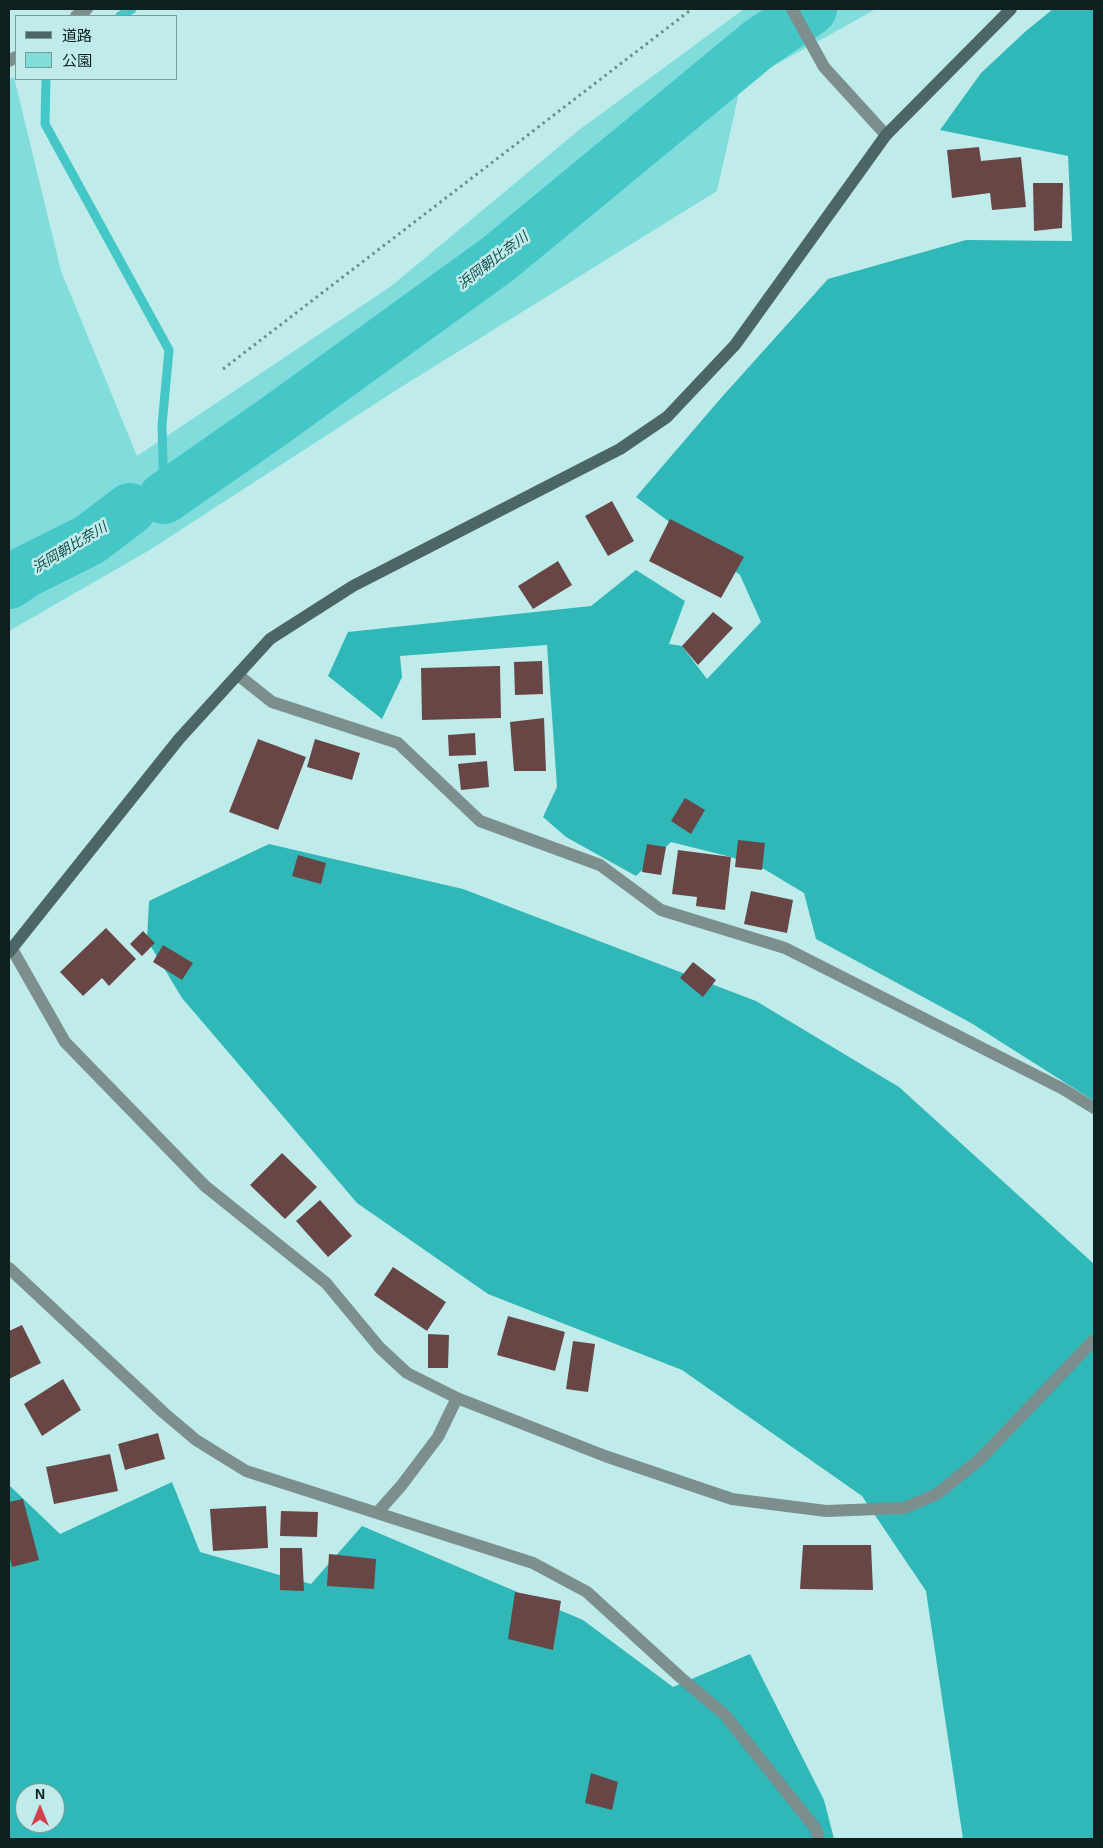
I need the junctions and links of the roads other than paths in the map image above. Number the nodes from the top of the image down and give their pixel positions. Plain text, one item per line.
1 (792, 9) edge
2 (1011, 9) edge
3 (886, 135) junction
4 (238, 675) junction
5 (10, 950) edge
6 (1094, 1108) edge
7 (9, 1268) edge
8 (1094, 1340) edge
9 (457, 1398) junction
10 (377, 1513) junction
11 (819, 1839) edge

1 - 3 street
2 - 3 street
3 - 4 street
4 - 5 street
4 - 6 street
5 - 9 street
7 - 10 street
8 - 9 street
9 - 10 street
10 - 11 street

